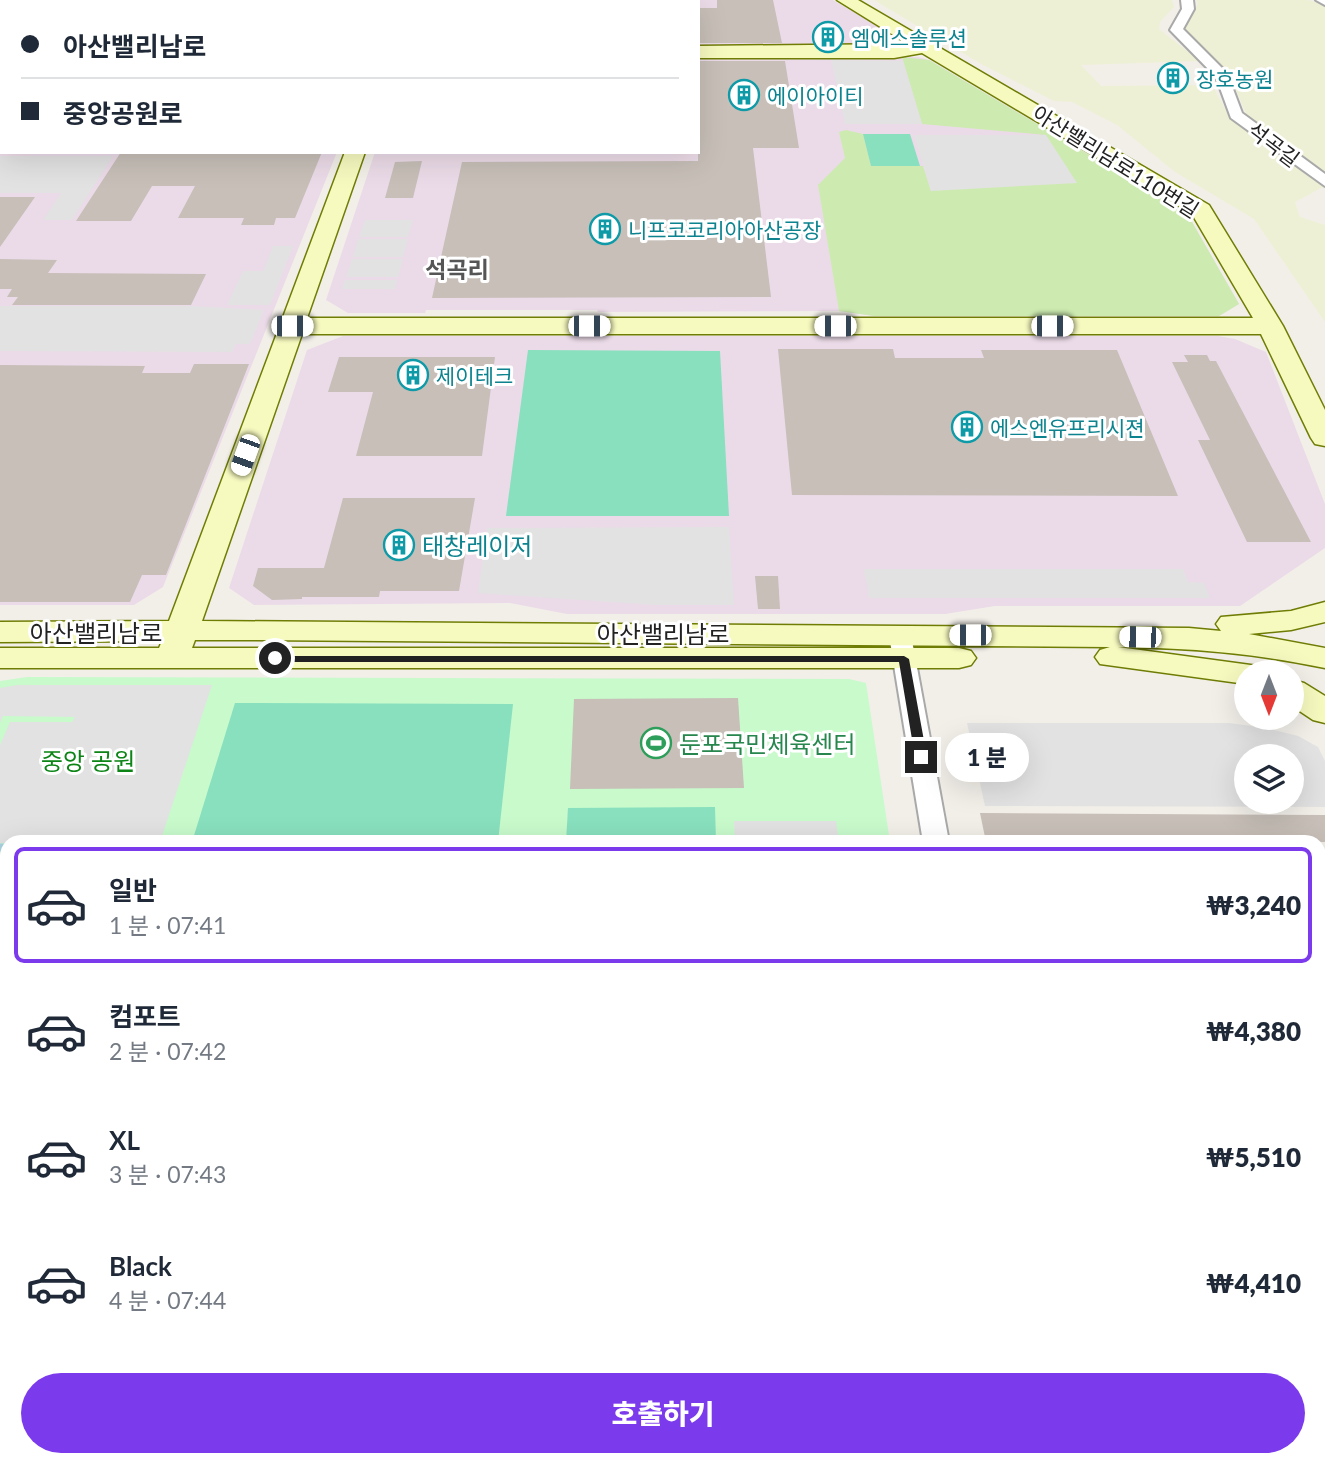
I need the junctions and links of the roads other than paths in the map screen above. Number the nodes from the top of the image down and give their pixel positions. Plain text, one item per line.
1 (846, 0) edge
2 (1187, 0) edge
3 (925, 47) junction
4 (700, 51) edge
5 (354, 154) edge
6 (1325, 181) edge
7 (292, 326) junction
8 (1270, 326) junction
9 (1325, 438) edge
10 (1325, 612) edge
11 (0, 632) edge
12 (1041, 636) junction
13 (176, 645) junction
14 (902, 647) junction
15 (1108, 657) junction
16 (0, 658) edge
17 (1325, 658) edge
18 (1234, 670) edge
19 (1325, 674) edge
20 (1304, 699) edge
21 (1325, 712) edge
22 (935, 835) edge

1 - 3 street, 아산밸리남로110번길
2 - 6 street, 석곡길
3 - 4 street
3 - 8 street, 아산밸리남로110번길
5 - 7 street
7 - 8 street
7 - 13 street
8 - 9 street, 아산밸리남로110번길
10 - 12 street
11 - 13 street, 아산밸리남로
12 - 14 street, 아산밸리남로
12 - 17 street, 아산밸리남로
13 - 14 street, 아산밸리남로
13 - 16 street, 아산밸리남로
14 - 15 street, 아산밸리남로
14 - 22 street
15 - 18 street
15 - 19 street, 아산밸리남로
20 - 21 street

